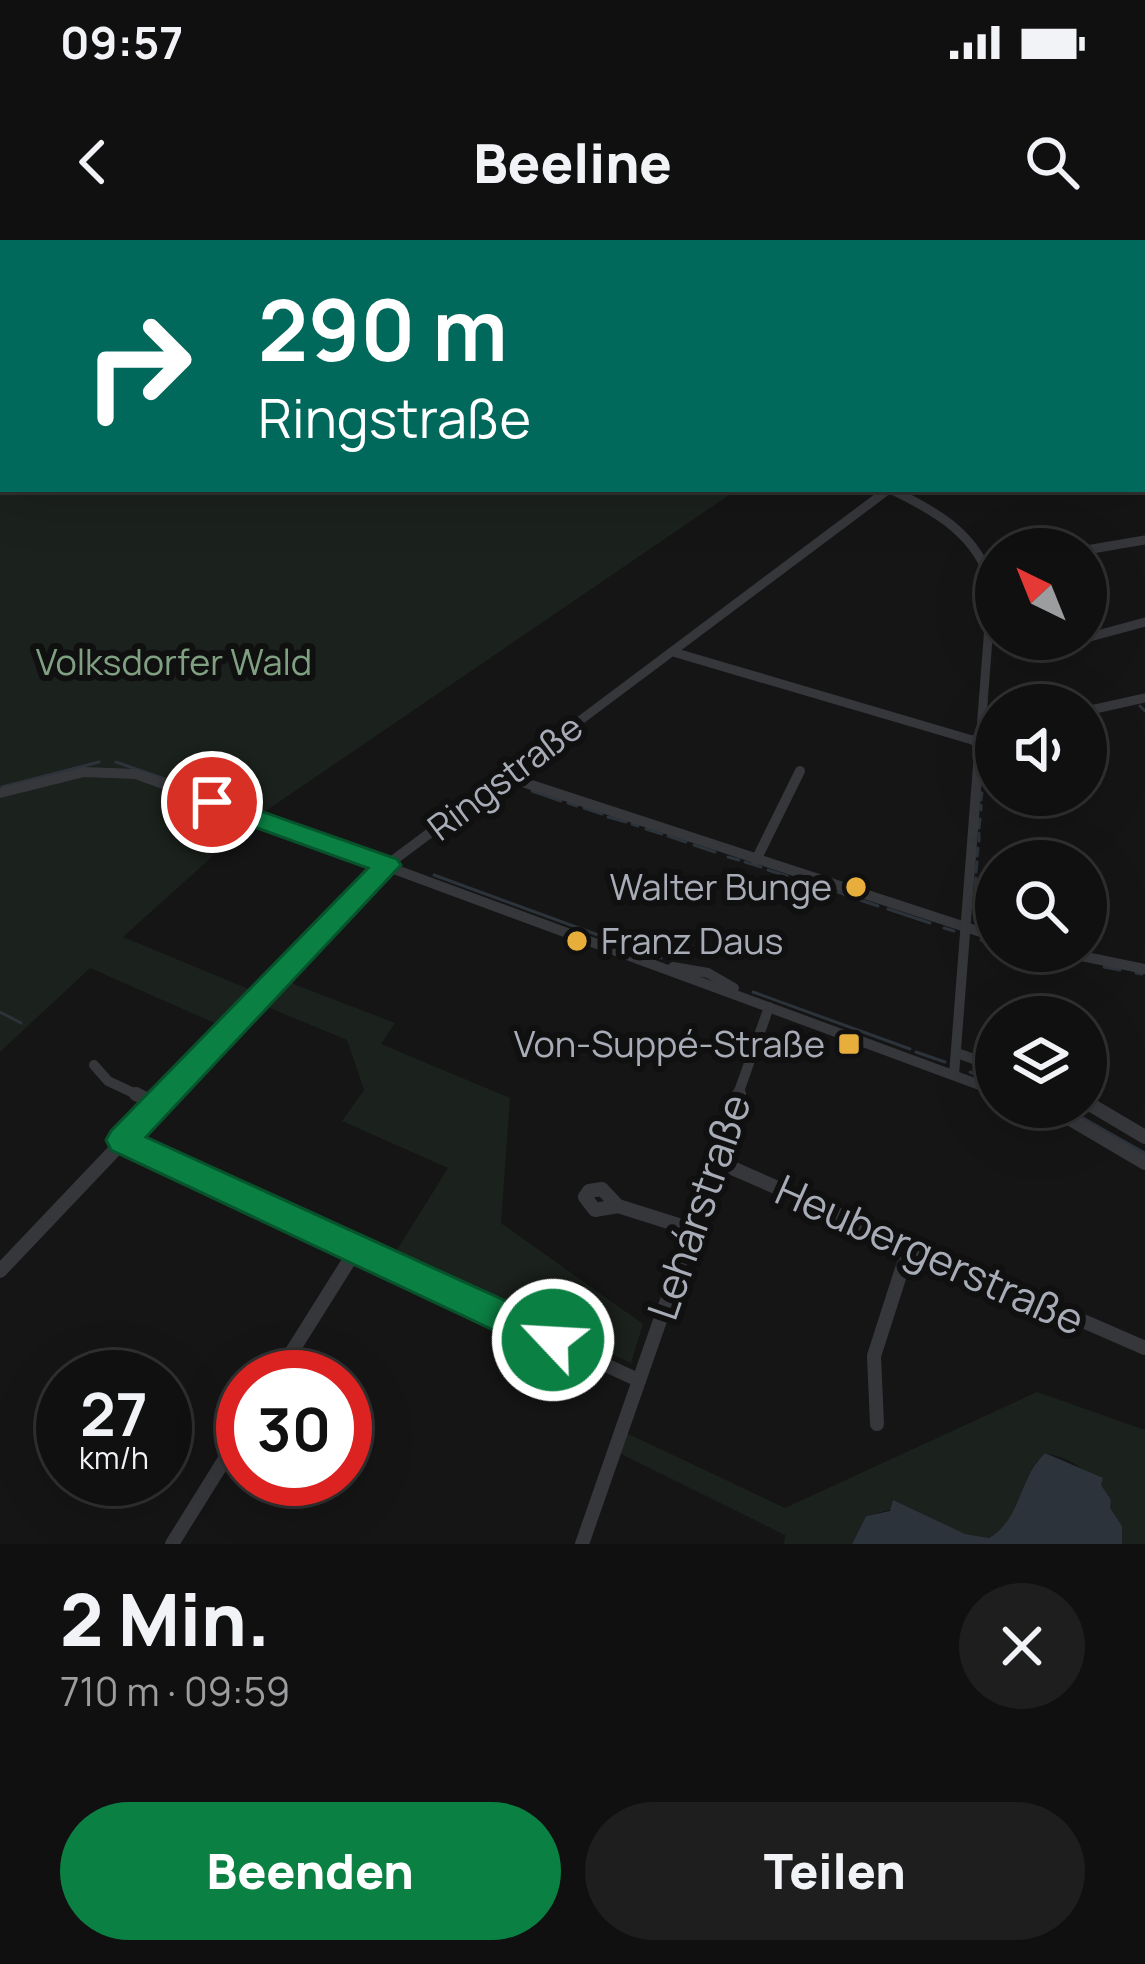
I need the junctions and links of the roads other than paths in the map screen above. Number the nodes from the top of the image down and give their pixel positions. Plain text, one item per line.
1 (885, 492) edge
2 (895, 492) edge
3 (1145, 540) edge
4 (1107, 546) edge
5 (975, 548) edge
6 (1145, 622) edge
7 (1107, 632) edge
8 (673, 652) junction
9 (1143, 701) edge
10 (1107, 707) edge
11 (975, 735) edge
12 (800, 771) dead end
13 (507, 777) junction
14 (0, 793) edge
15 (975, 805) edge
16 (756, 860) junction
17 (387, 865) junction
18 (966, 930) junction
19 (975, 932) edge
20 (1107, 961) edge
21 (1145, 969) edge
22 (769, 1006) junction
23 (957, 1053) junction
24 (975, 1059) edge
25 (94, 1065) dead end
26 (955, 1075) junction
27 (975, 1083) edge
28 (156, 1104) junction
29 (1107, 1114) edge
30 (1086, 1128) edge
31 (1145, 1137) edge
32 (122, 1140) junction
33 (716, 1161) junction
34 (1145, 1163) edge
35 (618, 1206) dead end
36 (691, 1229) junction
37 (908, 1247) junction
38 (357, 1248) junction
39 (0, 1271) edge
40 (1145, 1348) edge
41 (293, 1350) edge
42 (638, 1380) junction
43 (877, 1424) dead end
44 (216, 1473) edge
45 (172, 1544) edge
46 (582, 1544) edge

1 - 8 street, Ringstraße
2 - 5 street
3 - 4 street
6 - 7 street
8 - 11 street
8 - 13 street, Ringstraße
9 - 10 street
12 - 16 street
13 - 16 street
13 - 17 street, Ringstraße
14 - 17 street
15 - 18 street
16 - 18 street
17 - 22 street
17 - 28 street, Ringstraße
18 - 19 street
18 - 23 street
20 - 21 street
22 - 26 street
22 - 33 street, Lehárstraße
23 - 24 street
23 - 26 street
25 - 28 street
26 - 27 street
28 - 32 street, Ringstraße
29 - 31 street
30 - 34 street
32 - 38 street
32 - 39 street, Ringstraße
33 - 36 street, Lehárstraße
33 - 37 street, Heubergerstraße
35 - 36 street
36 - 42 street, Lehárstraße
37 - 40 street, Heubergerstraße
37 - 43 street
38 - 41 street
38 - 42 street
42 - 46 street, Lehárstraße
44 - 45 street

